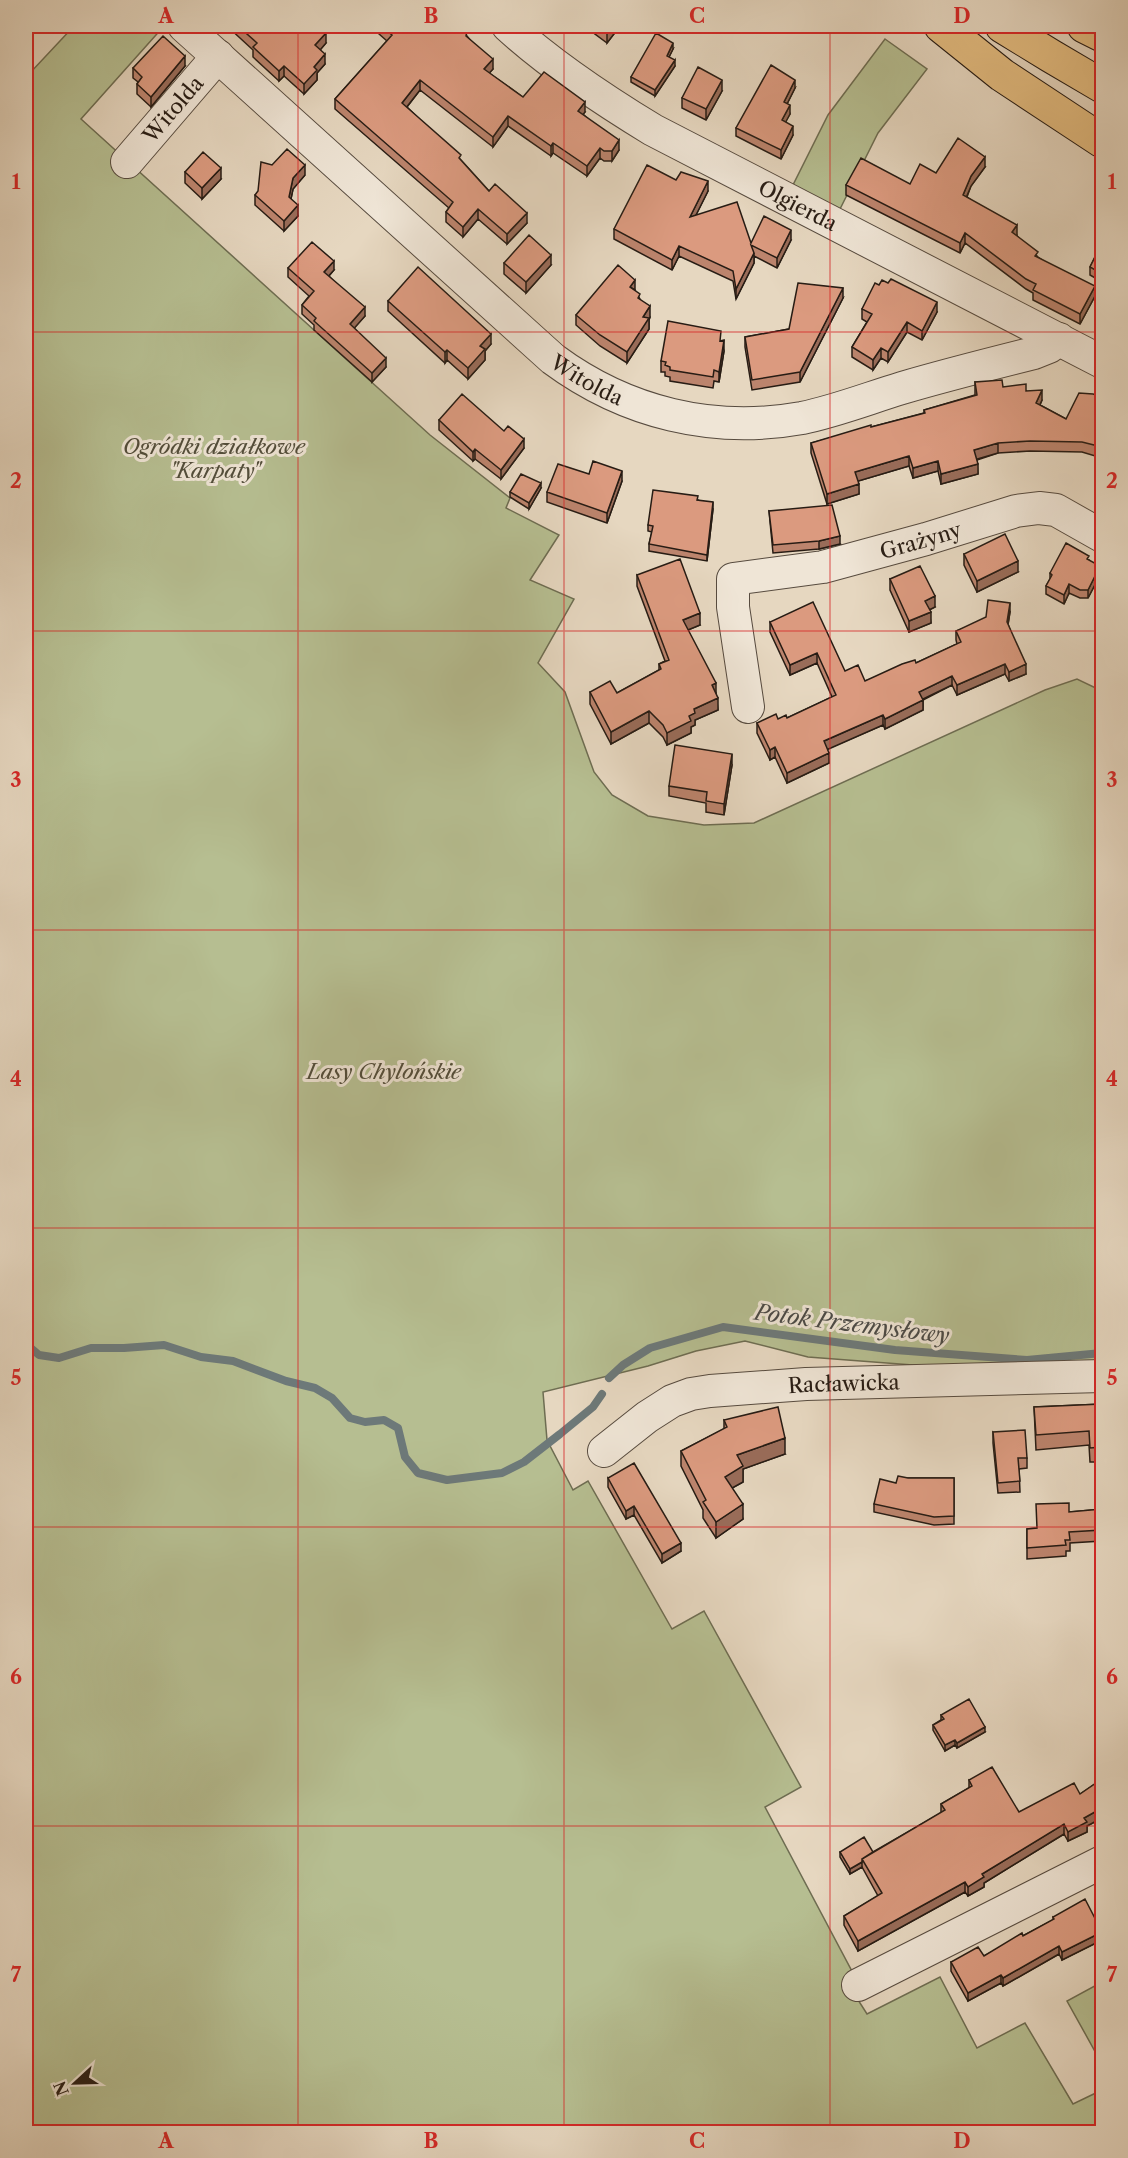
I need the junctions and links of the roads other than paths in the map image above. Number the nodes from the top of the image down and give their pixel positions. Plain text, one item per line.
1 (184, 26) edge
2 (508, 26) edge
3 (941, 26) edge
4 (1002, 26) edge
5 (1084, 26) edge
6 (1102, 35) edge
7 (218, 56) junction
8 (1102, 86) edge
9 (1102, 141) edge
10 (128, 162) dead end
11 (1059, 339) junction
12 (1102, 362) edge
13 (1102, 536) edge
14 (748, 707) dead end
15 (1102, 1376) edge
16 (604, 1451) dead end
17 (1102, 1862) edge
18 (858, 1985) dead end

1 - 7 street, Witolda
2 - 11 street, Olgierda
3 - 9 main road
4 - 8 main road
5 - 6 main road
7 - 10 street, Witolda
7 - 11 street, Witolda
11 - 12 street, Olgierda
13 - 14 street, Grażyny
15 - 16 street, Racławicka
17 - 18 street

